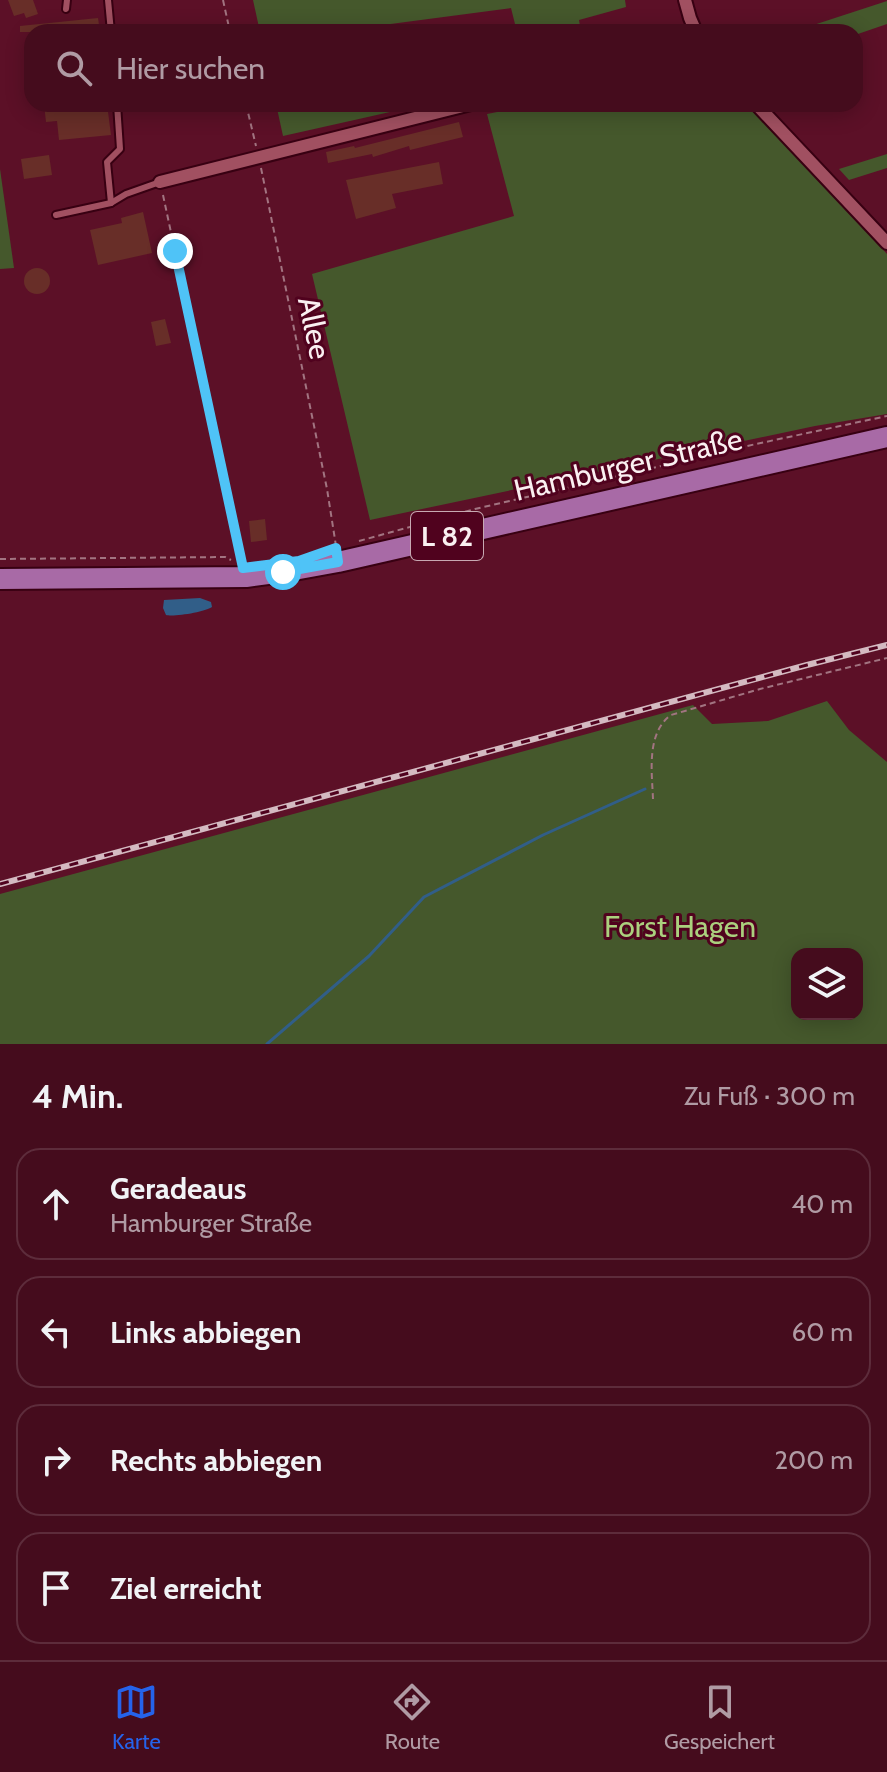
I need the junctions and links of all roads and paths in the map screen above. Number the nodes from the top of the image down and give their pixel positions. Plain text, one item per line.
1 (67, 0) edge
2 (108, 0) edge
3 (223, 0) edge
4 (685, 0) edge
5 (66, 9) dead end
6 (110, 24) edge
7 (228, 24) edge
8 (693, 24) edge
9 (118, 112) edge
10 (248, 112) edge
11 (440, 112) edge
12 (764, 112) edge
13 (259, 159) junction
14 (160, 182) junction
15 (111, 203) junction
16 (56, 215) dead end
17 (887, 243) edge
18 (887, 416) edge
19 (887, 437) edge
20 (349, 544) dead end
21 (0, 559) edge
22 (338, 562) junction
23 (235, 564) dead end
24 (243, 568) dead end
25 (0, 579) edge
26 (887, 658) edge
27 (653, 799) dead end

1 - 5 lane
2 - 6 lane
3 - 7 path
4 - 8 street
9 - 15 lane
10 - 13 path, Allee
11 - 13 street
12 - 17 street
13 - 14 street
13 - 22 path, Allee
14 - 15 lane
14 - 24 path
15 - 16 lane
18 - 20 path
19 - 22 main road, Hamburger Straße / L 82
21 - 23 path
22 - 25 main road, Hamburger Straße / L 82
26 - 27 path

